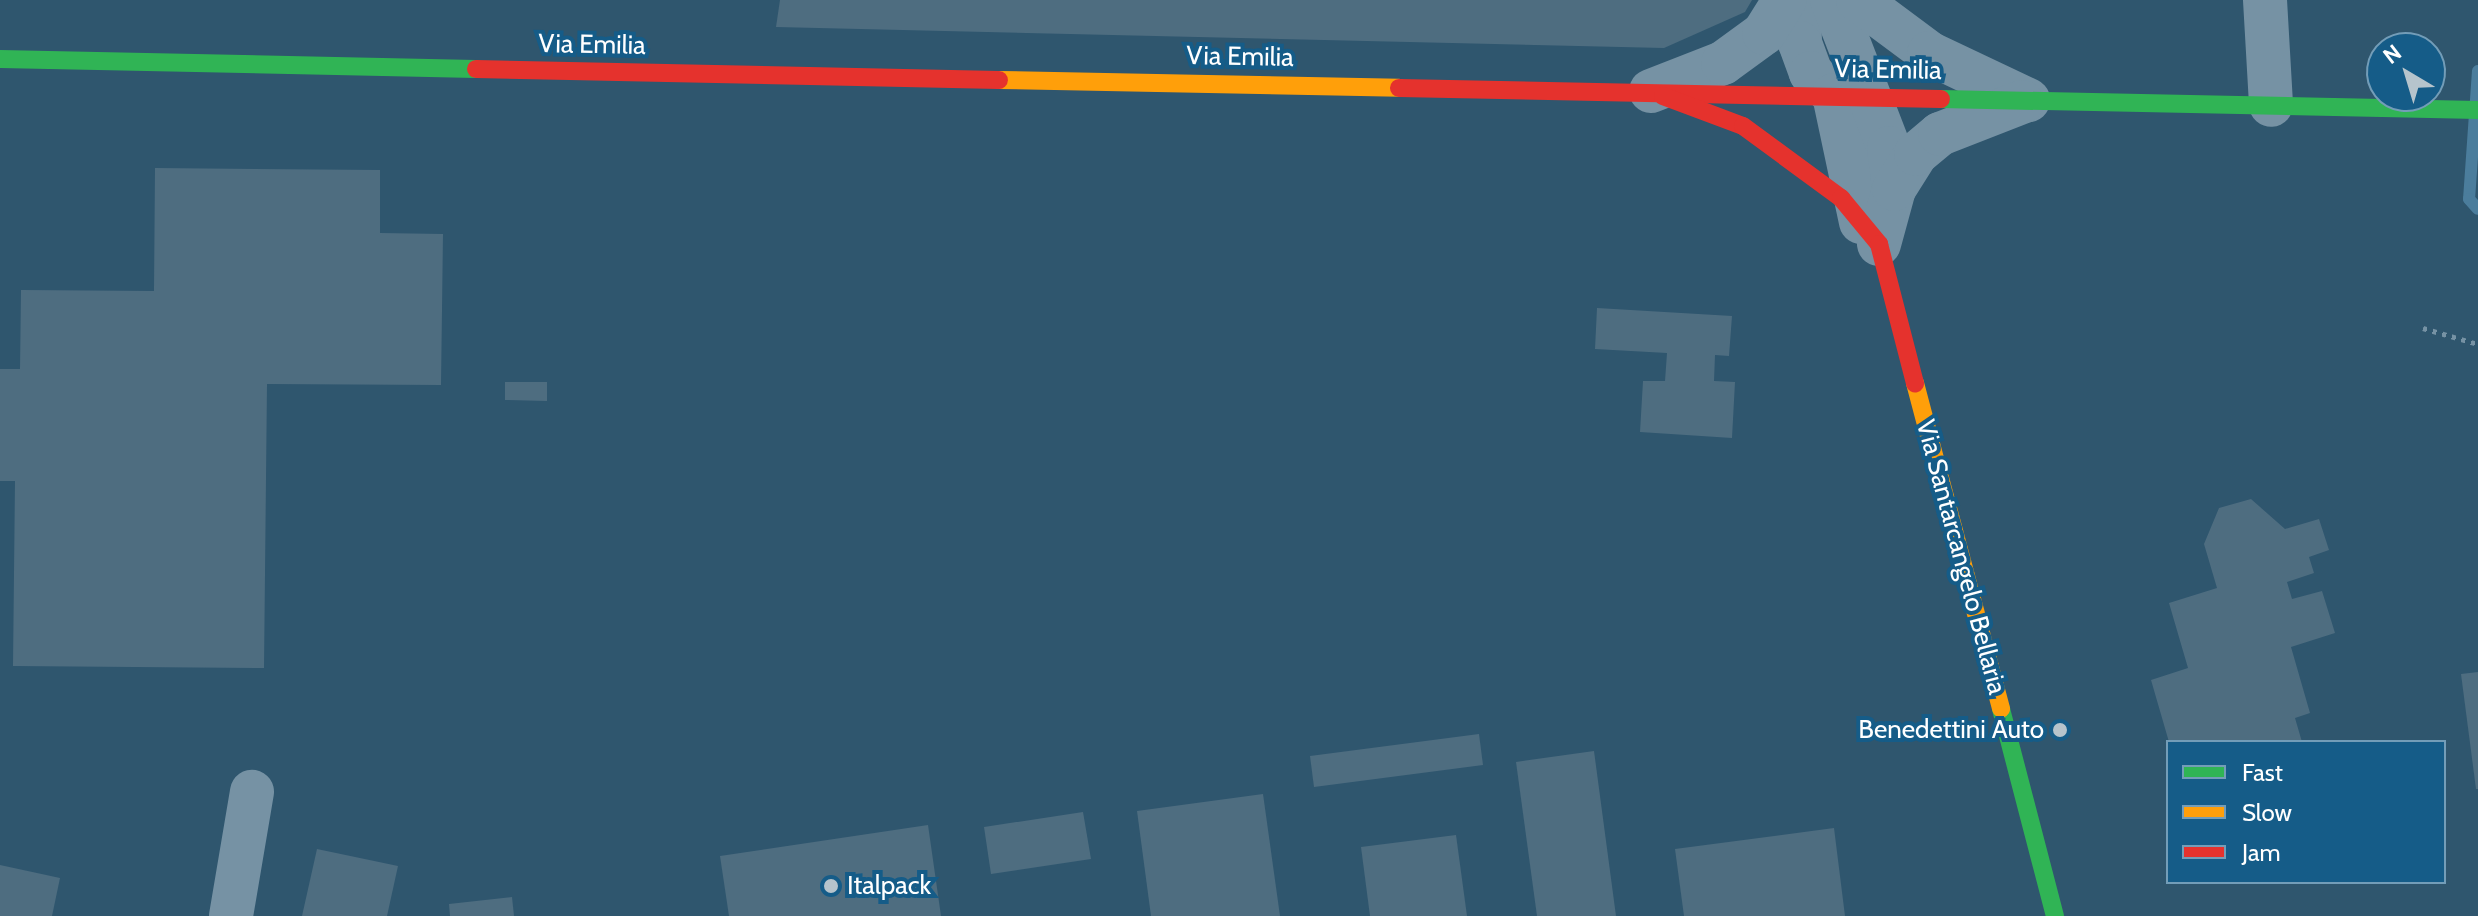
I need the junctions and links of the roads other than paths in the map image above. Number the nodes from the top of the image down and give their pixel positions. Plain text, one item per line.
1 (1785, 0) edge
2 (1799, 0) edge
3 (1832, 0) edge
4 (1858, 0) edge
5 (2265, 0) edge
6 (0, 59) edge
7 (1651, 91) junction
8 (1851, 96) junction
9 (2028, 100) junction
10 (2271, 105) junction
11 (2478, 110) edge
12 (1894, 189) junction
13 (1870, 233) junction
14 (252, 792) dead end
15 (231, 916) edge
16 (2055, 916) edge

1 - 7 street
2 - 8 street, Via Santarcangelo Bellaria
3 - 8 street, Via Santarcangelo Bellaria
4 - 9 street
5 - 10 street
6 - 7 main road, Via Emilia
7 - 8 main road, Via Emilia
7 - 13 main road
8 - 9 main road, Via Emilia
8 - 12 street, Via Santarcangelo Bellaria
8 - 13 street, Via Santarcangelo Bellaria
9 - 10 main road, Via Emilia
9 - 12 street, Via Santarcangelo Bellaria
10 - 11 main road, Via Emilia
12 - 13 street, Via Santarcangelo Bellaria
13 - 16 main road, Via Santarcangelo Bellaria
14 - 15 street

